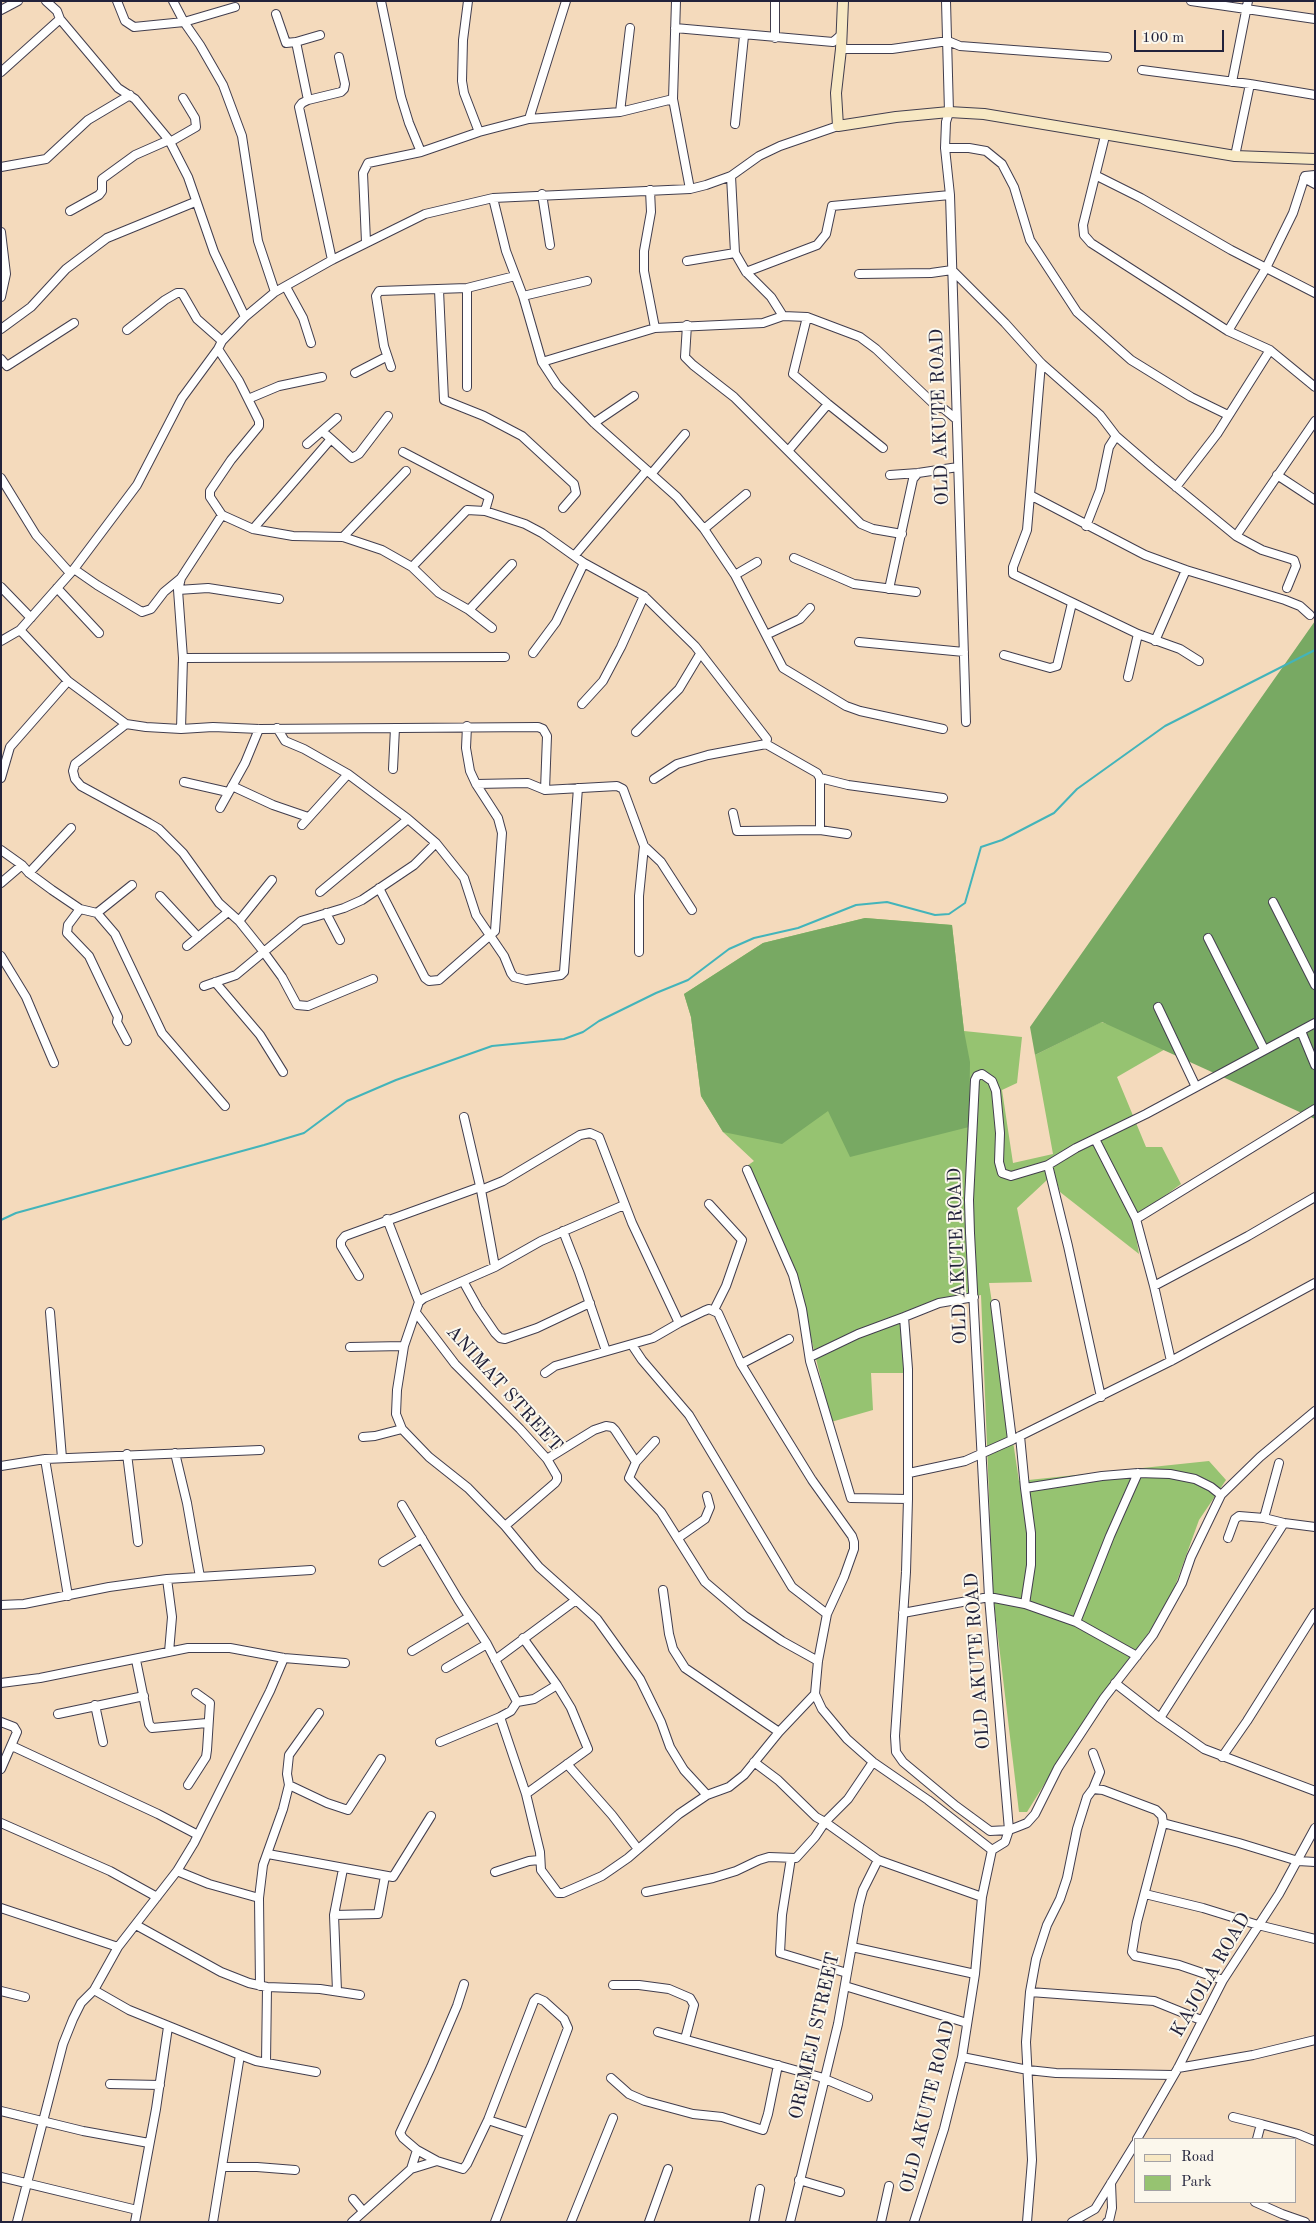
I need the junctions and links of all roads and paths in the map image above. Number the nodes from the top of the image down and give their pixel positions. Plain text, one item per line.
1 (18, 1) edge
2 (46, 1) edge
3 (117, 1) edge
4 (173, 1) edge
5 (381, 1) edge
6 (468, 1) edge
7 (566, 1) edge
8 (676, 1) edge
9 (775, 1) edge
10 (843, 1) edge
11 (946, 1) edge
12 (1191, 1) edge
13 (1248, 5) edge
14 (235, 7) dead end
15 (1, 10) edge
16 (276, 14) dead end
17 (60, 19) junction
18 (1315, 19) edge
19 (184, 22) junction
20 (630, 28) dead end
21 (675, 28) junction
22 (841, 35) junction
23 (320, 36) dead end
24 (744, 36) junction
25 (775, 38) junction
26 (948, 41) junction
27 (296, 42) junction
28 (841, 49) junction
29 (339, 57) dead end
30 (1107, 57) dead end
31 (1142, 70) dead end
32 (1, 72) edge
33 (1232, 82) junction
34 (1250, 84) junction
35 (130, 95) junction
36 (1315, 95) edge
37 (183, 98) dead end
38 (673, 99) junction
39 (308, 100) junction
40 (620, 112) junction
41 (949, 112) junction
42 (529, 119) junction
43 (735, 124) dead end
44 (838, 126) junction
45 (479, 132) junction
46 (1104, 140) dead end
47 (169, 141) junction
48 (945, 148) junction
49 (421, 152) junction
50 (1235, 156) junction
51 (1315, 159) edge
52 (1, 167) edge
53 (1315, 175) edge
54 (731, 176) junction
55 (1097, 176) junction
56 (1304, 178) junction
57 (1315, 184) edge
58 (690, 189) junction
59 (650, 190) junction
60 (542, 194) junction
61 (950, 194) junction
62 (493, 198) junction
63 (195, 202) junction
64 (70, 211) dead end
65 (1, 232) edge
66 (366, 242) junction
67 (550, 245) dead end
68 (735, 253) junction
69 (332, 260) junction
70 (687, 260) dead end
71 (1266, 268) junction
72 (952, 270) junction
73 (746, 272) junction
74 (859, 274) dead end
75 (515, 276) junction
76 (587, 281) dead end
77 (286, 286) junction
78 (467, 288) junction
79 (439, 290) junction
80 (275, 292) junction
81 (1315, 293) edge
82 (523, 296) junction
83 (1, 297) edge
84 (783, 316) junction
85 (807, 316) junction
86 (246, 317) junction
87 (74, 323) dead end
88 (687, 325) junction
89 (655, 328) junction
90 (1, 329) edge
91 (127, 330) dead end
92 (1228, 331) junction
93 (222, 341) junction
94 (311, 343) dead end
95 (218, 349) junction
96 (1270, 350) junction
97 (386, 357) junction
98 (1, 359) edge
99 (542, 362) junction
100 (1041, 363) junction
101 (391, 367) dead end
102 (355, 373) dead end
103 (322, 377) dead end
104 (466, 387) dead end
105 (1315, 387) edge
106 (634, 396) dead end
107 (248, 399) junction
108 (828, 404) junction
109 (1228, 415) junction
110 (388, 416) dead end
111 (337, 418) dead end
112 (956, 419) junction
113 (1315, 421) edge
114 (594, 424) junction
115 (322, 431) junction
116 (685, 434) dead end
117 (1116, 436) junction
118 (331, 439) junction
119 (307, 444) dead end
120 (883, 448) dead end
121 (788, 451) junction
122 (403, 452) dead end
123 (958, 467) junction
124 (406, 471) dead end
125 (650, 471) junction
126 (918, 473) junction
127 (1277, 474) junction
128 (890, 475) dead end
129 (1, 478) edge
130 (1176, 487) junction
131 (746, 494) dead end
132 (1030, 495) junction
133 (1315, 500) edge
134 (563, 508) dead end
135 (485, 511) junction
136 (222, 515) junction
137 (1086, 526) junction
138 (253, 529) junction
139 (704, 529) junction
140 (902, 534) junction
141 (1236, 536) junction
142 (343, 537) junction
143 (575, 555) junction
144 (794, 558) dead end
145 (757, 562) dead end
146 (584, 563) junction
147 (512, 564) dead end
148 (412, 567) junction
149 (1186, 570) junction
150 (72, 571) junction
151 (735, 575) junction
152 (181, 578) junction
153 (1, 587) edge
154 (57, 588) junction
155 (1287, 588) dead end
156 (889, 589) junction
157 (178, 590) junction
158 (916, 592) dead end
159 (644, 596) junction
160 (279, 599) dead end
161 (1072, 602) junction
162 (810, 608) dead end
163 (469, 610) junction
164 (1310, 614) dead end
165 (30, 618) junction
166 (492, 628) dead end
167 (20, 630) junction
168 (99, 633) dead end
169 (1138, 634) junction
170 (766, 635) junction
171 (1, 641) edge
172 (1155, 641) junction
173 (858, 642) dead end
174 (964, 652) junction
175 (533, 653) dead end
176 (700, 654) junction
177 (1004, 655) dead end
178 (183, 658) junction
179 (505, 658) dead end
180 (1199, 660) dead end
181 (1128, 677) dead end
182 (68, 681) junction
183 (582, 704) dead end
184 (966, 722) dead end
185 (126, 724) junction
186 (467, 726) junction
187 (277, 728) junction
188 (396, 728) junction
189 (182, 729) junction
190 (259, 729) junction
191 (943, 729) dead end
192 (636, 732) dead end
193 (766, 744) junction
194 (6, 747) edge
195 (393, 769) dead end
196 (348, 774) junction
197 (1, 778) edge
198 (820, 778) junction
199 (654, 779) dead end
200 (184, 782) dead end
201 (476, 784) junction
202 (578, 788) junction
203 (230, 789) junction
204 (545, 790) junction
205 (943, 798) dead end
206 (220, 808) dead end
207 (733, 813) dead end
208 (308, 817) junction
209 (408, 819) junction
210 (302, 826) dead end
211 (71, 828) dead end
212 (820, 830) junction
213 (847, 834) dead end
214 (436, 843) junction
215 (644, 846) junction
216 (1, 850) edge
217 (22, 865) junction
218 (29, 873) junction
219 (272, 880) dead end
220 (1, 883) edge
221 (132, 885) dead end
222 (379, 888) junction
223 (320, 892) dead end
224 (160, 896) dead end
225 (1274, 902) dead end
226 (80, 910) junction
227 (692, 910) dead end
228 (228, 912) junction
229 (326, 912) junction
230 (97, 913) junction
231 (239, 921) junction
232 (488, 934) junction
233 (198, 937) junction
234 (1208, 938) dead end
235 (340, 940) dead end
236 (187, 946) dead end
237 (263, 951) junction
238 (639, 952) dead end
239 (1, 956) edge
240 (373, 979) dead end
241 (215, 982) junction
242 (1315, 985) edge
243 (204, 986) dead end
244 (1158, 1007) dead end
245 (1315, 1023) edge
246 (1301, 1031) junction
247 (127, 1041) dead end
248 (1264, 1050) junction
249 (54, 1063) dead end
250 (1315, 1065) edge
251 (283, 1072) dead end
252 (1196, 1087) junction
253 (225, 1106) dead end
254 (1315, 1109) edge
255 (464, 1117) dead end
256 (1095, 1139) junction
257 (1048, 1165) junction
258 (747, 1170) dead end
259 (480, 1188) junction
260 (1315, 1197) edge
261 (709, 1204) dead end
262 (624, 1205) junction
263 (387, 1219) junction
264 (1136, 1219) junction
265 (563, 1231) junction
266 (495, 1267) junction
267 (359, 1276) dead end
268 (463, 1281) junction
269 (1315, 1283) edge
270 (1154, 1286) junction
271 (974, 1297) junction
272 (419, 1302) junction
273 (590, 1303) junction
274 (995, 1304) dead end
275 (714, 1310) junction
276 (50, 1312) dead end
277 (416, 1314) junction
278 (904, 1317) junction
279 (679, 1323) junction
280 (789, 1339) dead end
281 (632, 1345) junction
282 (404, 1346) junction
283 (350, 1347) dead end
284 (606, 1351) junction
285 (810, 1356) junction
286 (1171, 1361) junction
287 (741, 1364) junction
288 (545, 1373) dead end
289 (1100, 1397) junction
290 (1315, 1411) edge
291 (402, 1430) junction
292 (1020, 1436) junction
293 (364, 1437) dead end
294 (1012, 1440) junction
295 (655, 1441) dead end
296 (260, 1450) dead end
297 (175, 1453) junction
298 (127, 1454) junction
299 (982, 1454) junction
300 (44, 1458) junction
301 (62, 1458) junction
302 (547, 1459) junction
303 (636, 1462) junction
304 (1279, 1464) dead end
305 (1, 1466) edge
306 (909, 1472) junction
307 (1138, 1473) junction
308 (1025, 1488) junction
309 (1221, 1495) junction
310 (707, 1496) dead end
311 (908, 1499) junction
312 (402, 1505) dead end
313 (1264, 1518) junction
314 (1284, 1523) junction
315 (505, 1526) junction
316 (1315, 1527) edge
317 (422, 1538) junction
318 (678, 1538) junction
319 (1228, 1538) dead end
320 (138, 1542) dead end
321 (383, 1562) dead end
322 (311, 1570) dead end
323 (200, 1576) junction
324 (168, 1579) junction
325 (662, 1590) dead end
326 (68, 1596) junction
327 (989, 1597) junction
328 (576, 1600) junction
329 (1025, 1604) junction
330 (1, 1605) edge
331 (903, 1613) junction
332 (827, 1614) junction
333 (1315, 1614) edge
334 (469, 1617) junction
335 (1076, 1622) junction
336 (523, 1638) junction
337 (487, 1644) junction
338 (412, 1650) dead end
339 (169, 1652) junction
340 (1137, 1656) junction
341 (284, 1658) junction
342 (136, 1660) junction
343 (495, 1660) junction
344 (818, 1661) junction
345 (345, 1663) dead end
346 (446, 1668) dead end
347 (1, 1682) edge
348 (1115, 1683) junction
349 (557, 1685) junction
350 (196, 1693) dead end
351 (815, 1694) junction
352 (144, 1696) junction
353 (517, 1702) junction
354 (95, 1705) junction
355 (319, 1713) dead end
356 (58, 1714) dead end
357 (500, 1718) junction
358 (1160, 1718) junction
359 (1, 1722) edge
360 (207, 1723) junction
361 (779, 1732) junction
362 (103, 1742) dead end
363 (440, 1742) dead end
364 (12, 1746) junction
365 (1093, 1753) dead end
366 (1222, 1757) junction
367 (381, 1759) dead end
368 (754, 1762) junction
369 (873, 1762) junction
370 (567, 1764) junction
371 (1, 1769) edge
372 (188, 1785) dead end
373 (289, 1785) junction
374 (1093, 1789) junction
375 (1315, 1791) edge
376 (526, 1794) junction
377 (707, 1795) junction
378 (431, 1816) dead end
379 (825, 1822) junction
380 (1, 1823) edge
381 (1163, 1823) junction
382 (1315, 1828) edge
383 (1009, 1830) junction
384 (198, 1835) junction
385 (638, 1849) junction
386 (992, 1850) junction
387 (268, 1854) junction
388 (791, 1858) junction
389 (539, 1860) junction
390 (878, 1860) junction
391 (1298, 1861) junction
392 (1315, 1862) edge
393 (343, 1869) junction
394 (177, 1871) junction
395 (495, 1872) dead end
396 (385, 1876) junction
397 (646, 1892) dead end
398 (1145, 1894) junction
399 (157, 1897) junction
400 (982, 1897) junction
401 (259, 1898) junction
402 (1, 1908) edge
403 (334, 1915) junction
404 (136, 1925) junction
405 (1258, 1925) junction
406 (1315, 1939) edge
407 (118, 1946) junction
408 (852, 1947) junction
409 (847, 1973) junction
410 (975, 1974) junction
411 (1223, 1980) junction
412 (464, 1984) dead end
413 (613, 1985) dead end
414 (264, 1986) junction
415 (845, 1986) junction
416 (94, 1990) junction
417 (1, 1991) edge
418 (337, 1991) junction
419 (1030, 1992) junction
420 (360, 1995) dead end
421 (25, 1997) dead end
422 (1201, 2020) junction
423 (967, 2023) junction
424 (168, 2027) junction
425 (658, 2032) dead end
426 (685, 2039) junction
427 (1315, 2040) edge
428 (240, 2056) junction
429 (962, 2057) junction
430 (266, 2063) junction
431 (778, 2065) junction
432 (1028, 2070) junction
433 (316, 2072) dead end
434 (1175, 2072) junction
435 (611, 2078) dead end
436 (825, 2079) junction
437 (110, 2084) dead end
438 (160, 2085) junction
439 (868, 2097) dead end
440 (1, 2112) edge
441 (1233, 2117) dead end
442 (613, 2118) dead end
443 (43, 2120) junction
444 (488, 2120) junction
445 (1261, 2124) junction
446 (528, 2134) junction
447 (1138, 2138) edge
448 (1258, 2138) edge
449 (1315, 2141) edge
450 (150, 2143) junction
451 (417, 2150) junction
452 (1132, 2156) edge
453 (437, 2161) junction
454 (222, 2167) junction
455 (411, 2169) junction
456 (668, 2169) dead end
457 (295, 2170) dead end
458 (1, 2177) edge
459 (799, 2180) junction
460 (27, 2182) junction
461 (1111, 2183) junction
462 (889, 2186) dead end
463 (760, 2189) dead end
464 (840, 2192) dead end
465 (353, 2199) dead end
466 (1257, 2203) edge
467 (137, 2210) junction
468 (363, 2211) junction
469 (354, 2221) edge
470 (17, 2222) edge
471 (135, 2222) edge
472 (213, 2222) edge
473 (495, 2222) edge
474 (571, 2222) edge
475 (650, 2222) edge
476 (754, 2222) edge
477 (790, 2222) edge
478 (881, 2222) edge
479 (914, 2222) edge
480 (1027, 2222) edge
481 (1072, 2222) edge
482 (1109, 2222) edge
483 (1305, 2222) edge

1 - 15 street
2 - 17 street
3 - 19 street
4 - 19 street
5 - 49 street
6 - 45 street
7 - 42 street
8 - 21 street
9 - 25 street
10 - 22 main road
11 - 26 street, OLD AKUTE ROAD
12 - 13 street
13 - 18 street
13 - 33 street
14 - 19 street
16 - 27 street
17 - 32 street
17 - 35 street
19 - 80 street
20 - 40 street
21 - 24 street
21 - 38 street
22 - 25 street
22 - 28 main road
23 - 27 street
24 - 25 street
24 - 43 street
26 - 28 street
26 - 30 street
26 - 41 street, OLD AKUTE ROAD
27 - 39 street
28 - 44 main road
29 - 39 street
31 - 33 street
33 - 34 street
34 - 36 street
34 - 50 street
35 - 47 street
35 - 52 street
37 - 47 street
38 - 40 street
38 - 58 street
39 - 69 street
40 - 42 street
41 - 44 main road
41 - 48 street, OLD AKUTE ROAD
41 - 50 main road
42 - 45 street
44 - 54 street
45 - 49 street
46 - 55 street
47 - 63 street
47 - 64 street
48 - 61 street, OLD AKUTE ROAD
48 - 109 street
49 - 66 street
50 - 51 main road
53 - 56 street
54 - 58 street
54 - 68 street
55 - 71 street
55 - 92 street
56 - 57 street
56 - 71 street
58 - 59 street
59 - 60 street
59 - 89 street
60 - 62 street
60 - 67 street
61 - 72 street, OLD AKUTE ROAD
61 - 73 street
62 - 66 street
62 - 75 street
63 - 86 street
63 - 90 street
65 - 83 street
66 - 69 street
68 - 70 street
68 - 73 street
69 - 77 street
71 - 81 street
71 - 92 street
72 - 74 street
72 - 100 street
72 - 112 street, OLD AKUTE ROAD
73 - 84 street
75 - 78 street
75 - 82 street
76 - 82 street
77 - 80 street
77 - 94 street
78 - 79 street
78 - 104 street
79 - 97 street
79 - 134 street
80 - 86 street
82 - 99 street
84 - 85 street
84 - 88 street
85 - 108 street
85 - 112 street
86 - 93 street
87 - 98 street
88 - 89 street
88 - 121 street
89 - 99 street
91 - 93 street
92 - 96 street
93 - 95 street
95 - 107 street
95 - 150 street
96 - 105 street
96 - 109 street
97 - 101 street
97 - 102 street
99 - 114 street
100 - 117 street
100 - 132 street
103 - 107 street
106 - 114 street
107 - 136 street
108 - 120 street
108 - 121 street
109 - 130 street
110 - 118 street
111 - 115 street
112 - 123 street, OLD AKUTE ROAD
113 - 127 street
114 - 125 street
115 - 118 street
115 - 119 street
116 - 125 street
117 - 130 street
117 - 137 street
118 - 138 street
121 - 140 street
122 - 135 street
123 - 126 street
123 - 174 street, OLD AKUTE ROAD
124 - 142 street
125 - 139 street
125 - 143 street
126 - 128 street
126 - 140 street
127 - 133 street
127 - 141 street
129 - 150 street
130 - 141 street
131 - 139 street
132 - 137 street
132 - 161 street
135 - 143 street
135 - 148 street
136 - 138 street
136 - 152 street
137 - 149 street
138 - 142 street
139 - 151 street
140 - 156 street
141 - 155 street
142 - 148 street
143 - 146 street
144 - 156 street
145 - 151 street
146 - 159 street
146 - 175 street
147 - 163 street
148 - 163 street
149 - 164 street
149 - 172 street
150 - 152 street
150 - 154 street
151 - 170 street
152 - 157 street
153 - 165 street
154 - 165 street
154 - 168 street
156 - 158 street
157 - 160 street
157 - 178 street
159 - 176 street
159 - 183 street
161 - 169 street
161 - 177 street
162 - 170 street
163 - 166 street
165 - 167 street
167 - 171 street
167 - 182 street
169 - 172 street
169 - 181 street
170 - 191 street
172 - 180 street
173 - 174 street
174 - 184 street, OLD AKUTE ROAD
176 - 192 street
176 - 193 street
178 - 179 street
178 - 189 street
182 - 185 street
182 - 194 street
185 - 189 street
185 - 228 street
186 - 188 street
186 - 201 street
186 - 204 street
187 - 188 street
187 - 190 street
187 - 196 street
188 - 195 street
189 - 190 street
190 - 203 street
193 - 198 street
193 - 199 street
194 - 197 street
196 - 208 street
196 - 209 street
198 - 205 street
198 - 212 street
200 - 203 street
201 - 204 street
201 - 232 street
202 - 204 street
202 - 215 street
202 - 232 street
203 - 206 street
203 - 208 street
207 - 212 street
208 - 210 street
209 - 214 street
209 - 223 street
211 - 218 street
212 - 213 street
214 - 222 street
214 - 232 street
215 - 227 street
215 - 238 street
216 - 217 street
217 - 218 street
217 - 220 street
218 - 226 street
219 - 231 street
221 - 230 street
222 - 229 street
222 - 232 street
224 - 233 street
225 - 242 street
226 - 230 street
226 - 247 street
228 - 231 street
228 - 233 street
229 - 235 street
229 - 237 street
230 - 253 street
231 - 237 street
233 - 236 street
234 - 248 street
237 - 240 street
237 - 241 street
239 - 249 street
241 - 243 street
241 - 251 street
244 - 252 street
245 - 246 street
246 - 248 street
246 - 250 street
248 - 252 street
252 - 256 street
254 - 264 street
255 - 259 street
256 - 257 street
256 - 264 street
257 - 271 street, OLD AKUTE ROAD
257 - 289 street
258 - 285 street
259 - 262 street
259 - 263 street
259 - 266 street
260 - 270 street
261 - 275 street
262 - 265 street
262 - 279 street
263 - 267 street
263 - 272 street
264 - 270 street
265 - 266 street
265 - 273 street
266 - 268 street
268 - 272 street
268 - 273 street
269 - 286 street
270 - 286 street
271 - 278 street
271 - 299 street, OLD AKUTE ROAD
272 - 277 street
273 - 284 street
274 - 294 street
275 - 279 street
275 - 287 street
276 - 301 street
277 - 282 street
277 - 302 street, ANIMAT STREET
278 - 285 street
278 - 306 street
279 - 281 street
280 - 287 street
281 - 284 street
281 - 332 street
282 - 283 street
282 - 291 street
284 - 288 street
285 - 311 street
286 - 289 street
287 - 332 street
289 - 292 street
290 - 309 street
291 - 293 street
291 - 315 street
292 - 294 street
292 - 308 street
294 - 299 street
295 - 303 street
296 - 297 street
297 - 298 street
297 - 323 street
298 - 301 street
298 - 320 street
299 - 306 street
299 - 327 street, OLD AKUTE ROAD
300 - 301 street
300 - 305 street
300 - 326 street
302 - 303 street
302 - 315 street, ANIMAT STREET
303 - 318 street
304 - 313 street
306 - 311 street
307 - 308 street
307 - 309 street
307 - 335 street
308 - 329 street
309 - 340 street
310 - 318 street
311 - 331 street
312 - 317 street
313 - 314 street
313 - 319 street
314 - 316 street
314 - 358 street
315 - 328 street
317 - 321 street
317 - 334 street
318 - 344 street
322 - 323 street
323 - 324 street
324 - 326 street
324 - 339 street
325 - 361 street
326 - 330 street
327 - 329 street
327 - 331 street
327 - 383 street, OLD AKUTE ROAD
328 - 336 street
328 - 377 street
329 - 335 street
331 - 383 street
332 - 344 street
333 - 366 street
334 - 337 street
334 - 338 street
335 - 340 street
336 - 343 street
336 - 349 street
337 - 343 street
337 - 346 street
339 - 341 street
339 - 342 street
340 - 348 street
341 - 345 street
341 - 384 street
342 - 347 street
342 - 352 street
343 - 353 street
344 - 351 street
348 - 358 street
348 - 383 street
349 - 353 street
349 - 370 street
350 - 360 street
351 - 361 street
351 - 369 street
352 - 354 street
352 - 360 street
353 - 357 street
354 - 356 street
354 - 362 street
355 - 373 street
357 - 363 street
357 - 376 street
358 - 366 street
359 - 364 street
360 - 372 street
361 - 368 street
364 - 371 street
364 - 384 street
365 - 374 street
366 - 375 street
367 - 373 street
368 - 377 street
368 - 379 street
369 - 379 street
369 - 386 street
370 - 376 street
370 - 385 street
373 - 387 street
374 - 381 street
374 - 419 street
376 - 389 street
377 - 385 street
378 - 396 street
379 - 388 street
379 - 390 street
380 - 399 street
381 - 391 street
381 - 398 street
382 - 391 street, KAJOLA ROAD
383 - 386 street
384 - 394 street
385 - 389 street
386 - 400 street, OLD AKUTE ROAD
387 - 393 street
387 - 401 street
388 - 397 street
388 - 409 street
389 - 395 street
390 - 400 street
390 - 408 street, OREMEJI STREET
391 - 392 street
391 - 405 street, KAJOLA ROAD
393 - 396 street
393 - 403 street
394 - 399 street
394 - 401 street
396 - 403 street
398 - 405 street
398 - 411 street
399 - 404 street
400 - 410 street, OLD AKUTE ROAD
401 - 414 street
402 - 407 street
403 - 418 street
404 - 407 street
404 - 414 street
405 - 406 street
405 - 411 street, KAJOLA ROAD
407 - 416 street
408 - 409 street, OREMEJI STREET
408 - 410 street
409 - 415 street, OREMEJI STREET
410 - 423 street, OLD AKUTE ROAD
411 - 422 street, KAJOLA ROAD
412 - 451 street
413 - 426 street
414 - 418 street
414 - 430 street
415 - 423 street
415 - 436 street, OREMEJI STREET
416 - 424 street
416 - 443 street
417 - 421 street
418 - 420 street
419 - 422 street
419 - 432 street
422 - 434 street, KAJOLA ROAD
423 - 429 street, OLD AKUTE ROAD
424 - 428 street
424 - 438 street
425 - 426 street
426 - 431 street
427 - 434 street
428 - 430 street
428 - 454 street
429 - 432 street
429 - 479 street, OLD AKUTE ROAD
430 - 433 street
431 - 435 street
431 - 436 street
432 - 434 street
432 - 480 street
434 - 447 street, KAJOLA ROAD
436 - 439 street
436 - 459 street, OREMEJI STREET
437 - 438 street
438 - 450 street
440 - 443 street
441 - 445 street
442 - 474 street
443 - 450 street
443 - 460 street
444 - 446 street
444 - 446 street
444 - 453 street
445 - 448 street
445 - 449 street
446 - 473 street
450 - 467 street
451 - 453 street
451 - 455 street
452 - 461 street
453 - 455 street
454 - 457 street
454 - 472 street
455 - 468 street
456 - 475 street
458 - 460 street
459 - 464 street
459 - 477 street, OREMEJI STREET
460 - 467 street
460 - 470 street
461 - 481 street
461 - 482 street
462 - 478 street
463 - 476 street
465 - 468 street
466 - 483 street
467 - 471 street
468 - 469 street

